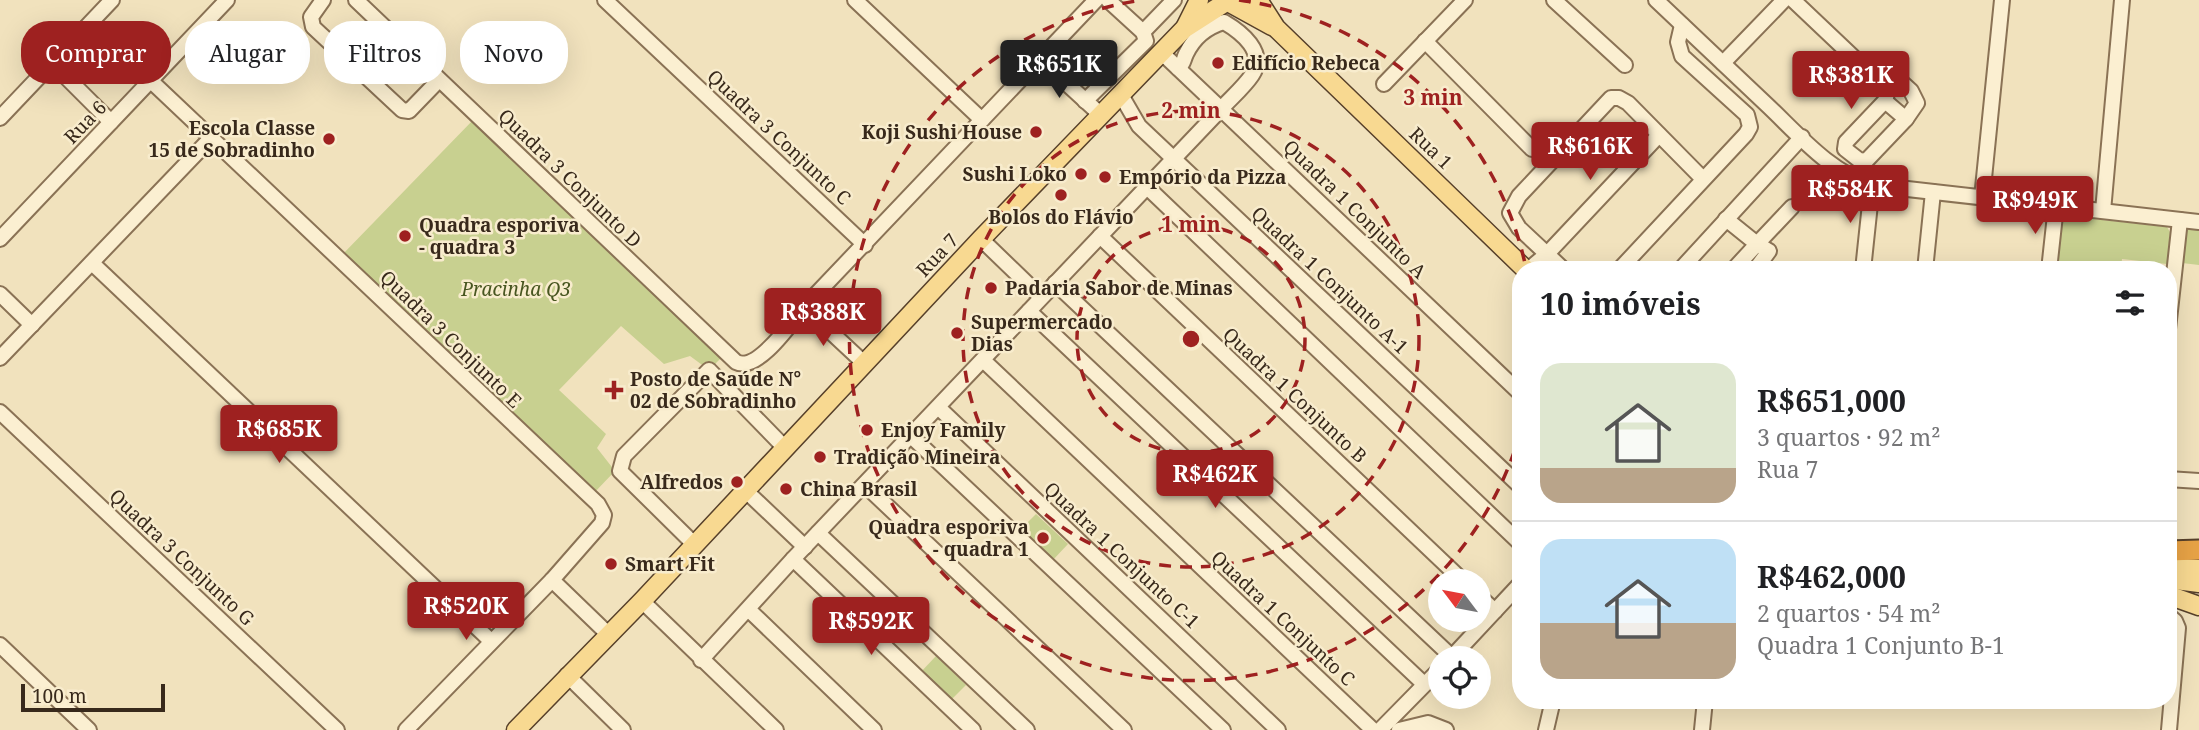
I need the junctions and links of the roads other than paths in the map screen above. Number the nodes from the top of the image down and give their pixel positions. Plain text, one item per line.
1 (228, 0) edge
2 (323, 0) edge
3 (356, 0) edge
4 (605, 0) edge
5 (855, 0) edge
6 (1096, 0) edge
7 (1108, 0) edge
8 (1174, 0) edge
9 (1199, 0) edge
10 (1258, 0) edge
11 (1465, 0) edge
12 (1554, 0) edge
13 (1656, 0) edge
14 (1784, 0) edge
15 (1793, 0) edge
16 (2002, 0) edge
17 (2122, 0) edge
18 (110, 1) edge
19 (1228, 2) edge
20 (92, 21) edge
21 (378, 21) edge
22 (1682, 24) junction
23 (1276, 28) junction
24 (1184, 29) junction
25 (1143, 32) junction
26 (324, 37) edge
27 (1425, 41) junction
28 (1162, 53) junction
29 (1040, 59) junction
30 (171, 60) edge
31 (1723, 63) junction
32 (1625, 65) dead end
33 (1178, 68) junction
34 (1880, 81) junction
35 (1384, 83) dead end
36 (33, 84) edge
37 (73, 84) edge
38 (148, 84) edge
39 (154, 84) edge
40 (374, 84) edge
41 (435, 84) edge
42 (443, 84) edge
43 (1121, 95) junction
44 (1085, 101) junction
45 (1885, 101) junction
46 (1222, 109) junction
47 (1101, 115) junction
48 (0, 118) edge
49 (1906, 119) junction
50 (982, 120) junction
51 (111, 122) junction
52 (1659, 135) junction
53 (212, 137) junction
54 (1802, 137) junction
55 (1532, 149) dead end
56 (1173, 159) junction
57 (1702, 178) junction
58 (1872, 185) junction
59 (1147, 187) junction
60 (1933, 192) junction
61 (1982, 198) junction
62 (2056, 206) junction
63 (1792, 208) dead end
64 (2103, 211) junction
65 (1726, 219) junction
66 (2180, 220) junction
67 (2199, 222) edge
68 (1100, 236) junction
69 (0, 239) edge
70 (981, 239) junction
71 (1757, 244) junction
72 (865, 245) junction
73 (1547, 254) junction
74 (1518, 261) edge
75 (1538, 261) edge
76 (1554, 261) edge
77 (1627, 261) edge
78 (1688, 261) edge
79 (1741, 261) edge
80 (1762, 261) edge
81 (1864, 261) edge
82 (1926, 261) edge
83 (2050, 261) edge
84 (2175, 261) edge
85 (92, 263) junction
86 (1055, 283) junction
87 (0, 293) edge
88 (1041, 297) junction
89 (804, 307) junction
90 (1029, 311) junction
91 (32, 325) junction
92 (0, 358) edge
93 (982, 360) junction
94 (865, 364) junction
95 (1512, 385) edge
96 (939, 408) junction
97 (0, 412) edge
98 (911, 436) junction
99 (785, 448) junction
100 (1512, 479) edge
101 (2177, 480) edge
102 (2199, 481) edge
103 (865, 485) junction
104 (746, 491) junction
105 (818, 533) junction
106 (1512, 535) edge
107 (695, 545) junction
108 (805, 547) junction
109 (2199, 550) edge
110 (793, 559) junction
111 (2177, 562) edge
112 (2177, 567) edge
113 (1450, 569) edge
114 (2199, 569) edge
115 (2177, 570) edge
116 (552, 580) junction
117 (2199, 583) edge
118 (1512, 593) edge
119 (2177, 598) edge
120 (642, 601) junction
121 (2199, 606) edge
122 (1491, 607) edge
123 (749, 610) junction
124 (1495, 611) junction
125 (608, 634) junction
126 (491, 641) junction
127 (0, 645) edge
128 (1438, 646) edge
129 (1462, 646) edge
130 (701, 660) junction
131 (568, 675) junction
132 (1428, 680) edge
133 (1424, 684) junction
134 (1551, 709) edge
135 (1704, 709) edge
136 (2170, 709) edge
137 (89, 730) edge
138 (337, 730) edge
139 (406, 730) edge
140 (516, 730) edge
141 (623, 730) edge
142 (776, 730) edge
143 (874, 730) edge
144 (972, 730) edge
145 (1027, 730) edge
146 (1124, 730) edge
147 (1223, 730) edge
148 (1278, 730) edge
149 (1380, 730) edge
150 (1399, 730) edge
151 (1447, 730) edge
152 (1546, 730) edge
153 (1702, 730) edge
154 (2169, 730) edge

1 - 30 street, Rua 6
2 - 26 street
3 - 21 street, Quadra 3 Conjunto D
4 - 72 street, Quadra 3 Conjunto C
5 - 50 street
6 - 29 street
7 - 25 street
8 - 25 street
9 - 24 main road, Rua 7
10 - 23 main road, Rua 1
11 - 27 street
12 - 32 street
13 - 22 street
14 - 31 street
15 - 34 street
16 - 61 street
17 - 64 street
18 - 20 street
19 - 23 main road, Rua 1
19 - 24 main road, Rua 7
22 - 31 street
22 - 57 street
23 - 74 main road, Rua 1
24 - 28 main road, Rua 7
25 - 44 street
27 - 35 street
27 - 55 street
28 - 33 street, Quadra 1 Conjunto A
28 - 43 main road, Rua 7
29 - 44 street
29 - 50 street
31 - 54 street
33 - 46 street, Quadra 1 Conjunto A
33 - 46 street
34 - 45 street
34 - 49 street
36 - 48 street
37 - 51 street
38 - 51 street, Rua 6
39 - 53 street, Quadra 3 Conjunto E
40 - 41 street
42 - 89 street, Quadra 3 Conjunto D
43 - 47 main road, Rua 7
43 - 56 street, Quadra 1 Conjunto A-1
44 - 47 street
45 - 49 street
45 - 49 street
46 - 56 street
46 - 95 street, Quadra 1 Conjunto A
47 - 70 main road, Rua 7
50 - 72 street
51 - 69 street, Rua 6
52 - 57 street
52 - 73 street
52 - 73 street
53 - 85 street
53 - 116 street, Quadra 3 Conjunto E
54 - 58 street
54 - 65 street
56 - 59 street
56 - 100 street, Quadra 1 Conjunto A-1
57 - 77 street
58 - 60 street
58 - 81 street
59 - 68 street
59 - 106 street
60 - 61 street
60 - 82 street
61 - 62 street
62 - 64 street
62 - 83 street
63 - 71 street
64 - 66 street
65 - 71 street
65 - 78 street
66 - 67 street
66 - 84 street
68 - 86 street
68 - 113 street, Quadra 1 Conjunto B
70 - 88 street
70 - 94 main road, Rua 7
71 - 79 street
71 - 80 street
72 - 89 street
73 - 75 street
73 - 76 street
85 - 91 street
85 - 126 street
86 - 88 street
86 - 128 street
87 - 91 street
88 - 90 street
89 - 94 street
90 - 93 street
90 - 133 street
91 - 92 street
93 - 96 street
93 - 149 street, Quadra 1 Conjunto C
94 - 99 main road, Rua 7
96 - 98 street
96 - 148 street, Quadra 1 Conjunto C-1
97 - 138 street, Quadra 3 Conjunto G
98 - 103 street
98 - 147 street
99 - 104 main road, Rua 7
99 - 107 street
101 - 102 street
103 - 105 street
103 - 146 street
104 - 107 main road, Rua 7
104 - 108 street
105 - 108 street
105 - 145 street
107 - 120 main road, Rua 7
108 - 110 street
109 - 111 highway
110 - 123 street
110 - 144 street
112 - 114 main road
115 - 117 main road
116 - 125 street
116 - 126 street
118 - 124 street
119 - 121 main road
120 - 125 main road, Rua 7
120 - 130 street
122 - 124 street
123 - 130 street
123 - 143 street
124 - 129 street
125 - 131 main road, Rua 7
126 - 139 street
127 - 137 street
130 - 142 street
131 - 140 main road, Rua 7
131 - 141 street
132 - 133 street
133 - 149 street
134 - 152 street
135 - 153 street
136 - 154 street
150 - 151 street

